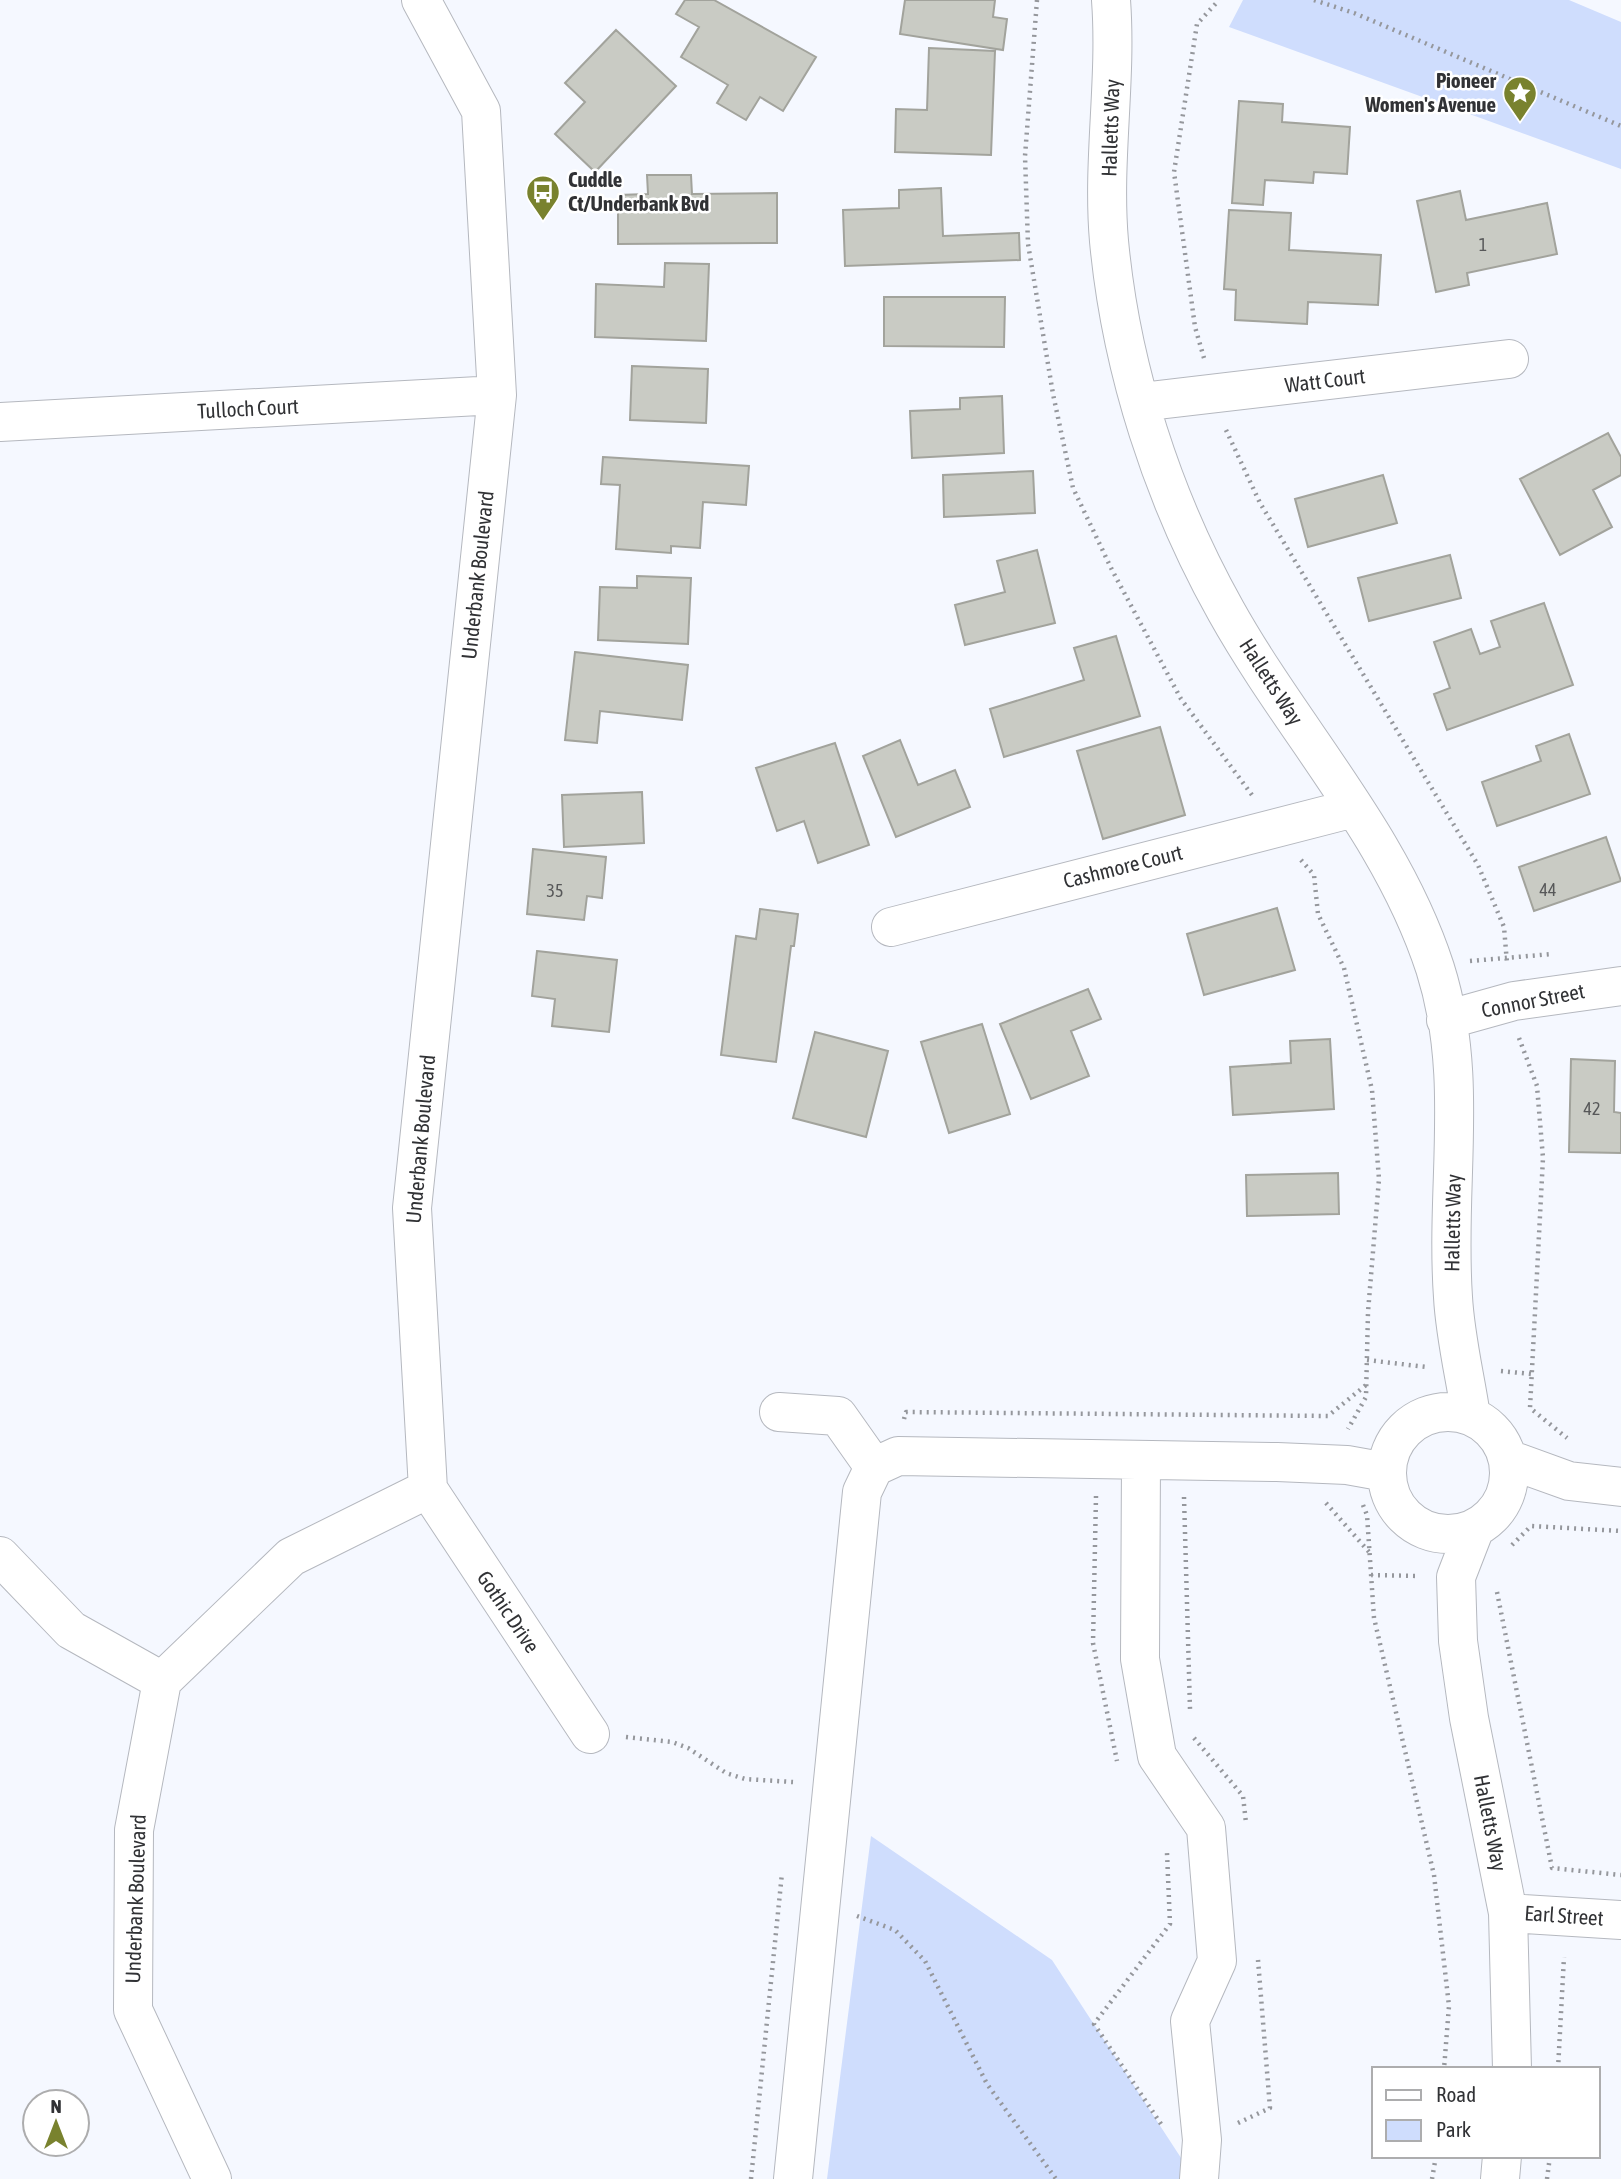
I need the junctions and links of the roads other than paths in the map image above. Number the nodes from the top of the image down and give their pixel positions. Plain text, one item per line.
1 (422, 0) edge
2 (1111, 0) edge
3 (1133, 0) edge
4 (1115, 54) junction
5 (1509, 359) dead end
6 (497, 395) junction
7 (1141, 402) junction
8 (0, 422) edge
9 (1354, 808) junction
10 (891, 927) dead end
11 (1621, 986) edge
12 (1446, 1020) junction
13 (1453, 1297) junction
14 (779, 1412) dead end
15 (1432, 1413) junction
16 (1471, 1416) junction
17 (1508, 1459) junction
18 (1141, 1460) junction
19 (886, 1461) junction
20 (1573, 1463) junction
21 (1386, 1472) junction
22 (1621, 1487) edge
23 (428, 1489) junction
24 (1505, 1499) junction
25 (1434, 1533) junction
26 (1488, 1541) junction
27 (0, 1556) edge
28 (1456, 1577) junction
29 (162, 1681) junction
30 (590, 1734) road end
31 (1508, 1913) junction
32 (1621, 1920) edge
33 (1512, 2067) edge
34 (1502, 2158) edge
35 (212, 2179) edge
36 (793, 2179) edge
37 (1199, 2179) edge
38 (1500, 2179) edge

1 - 6 street, Underbank Boulevard
2 - 4 street, Halletts Way
3 - 4 street, Halletts Way
4 - 7 street, Halletts Way
5 - 7 street, Watt Court
6 - 8 street, Tulloch Court
6 - 23 street, Underbank Boulevard
7 - 9 street, Halletts Way
9 - 10 street, Cashmore Court
9 - 12 street, Halletts Way
11 - 12 street, Connor Street
12 - 13 street, Halletts Way
13 - 15 street, Halletts Way
13 - 16 street, Halletts Way
14 - 19 street
15 - 16 street
15 - 21 street
16 - 17 street
17 - 20 street
17 - 24 street
18 - 19 street
18 - 21 street
18 - 37 street
19 - 36 street
20 - 22 street
20 - 24 street
21 - 25 street
23 - 29 street
23 - 30 street, Gothic Drive
24 - 26 street
25 - 26 street
25 - 28 street, Halletts Way
26 - 28 street, Halletts Way
27 - 29 street
28 - 31 street, Halletts Way
29 - 35 street, Underbank Boulevard
31 - 32 street, Earl Street
31 - 33 street, Halletts Way
34 - 38 street

